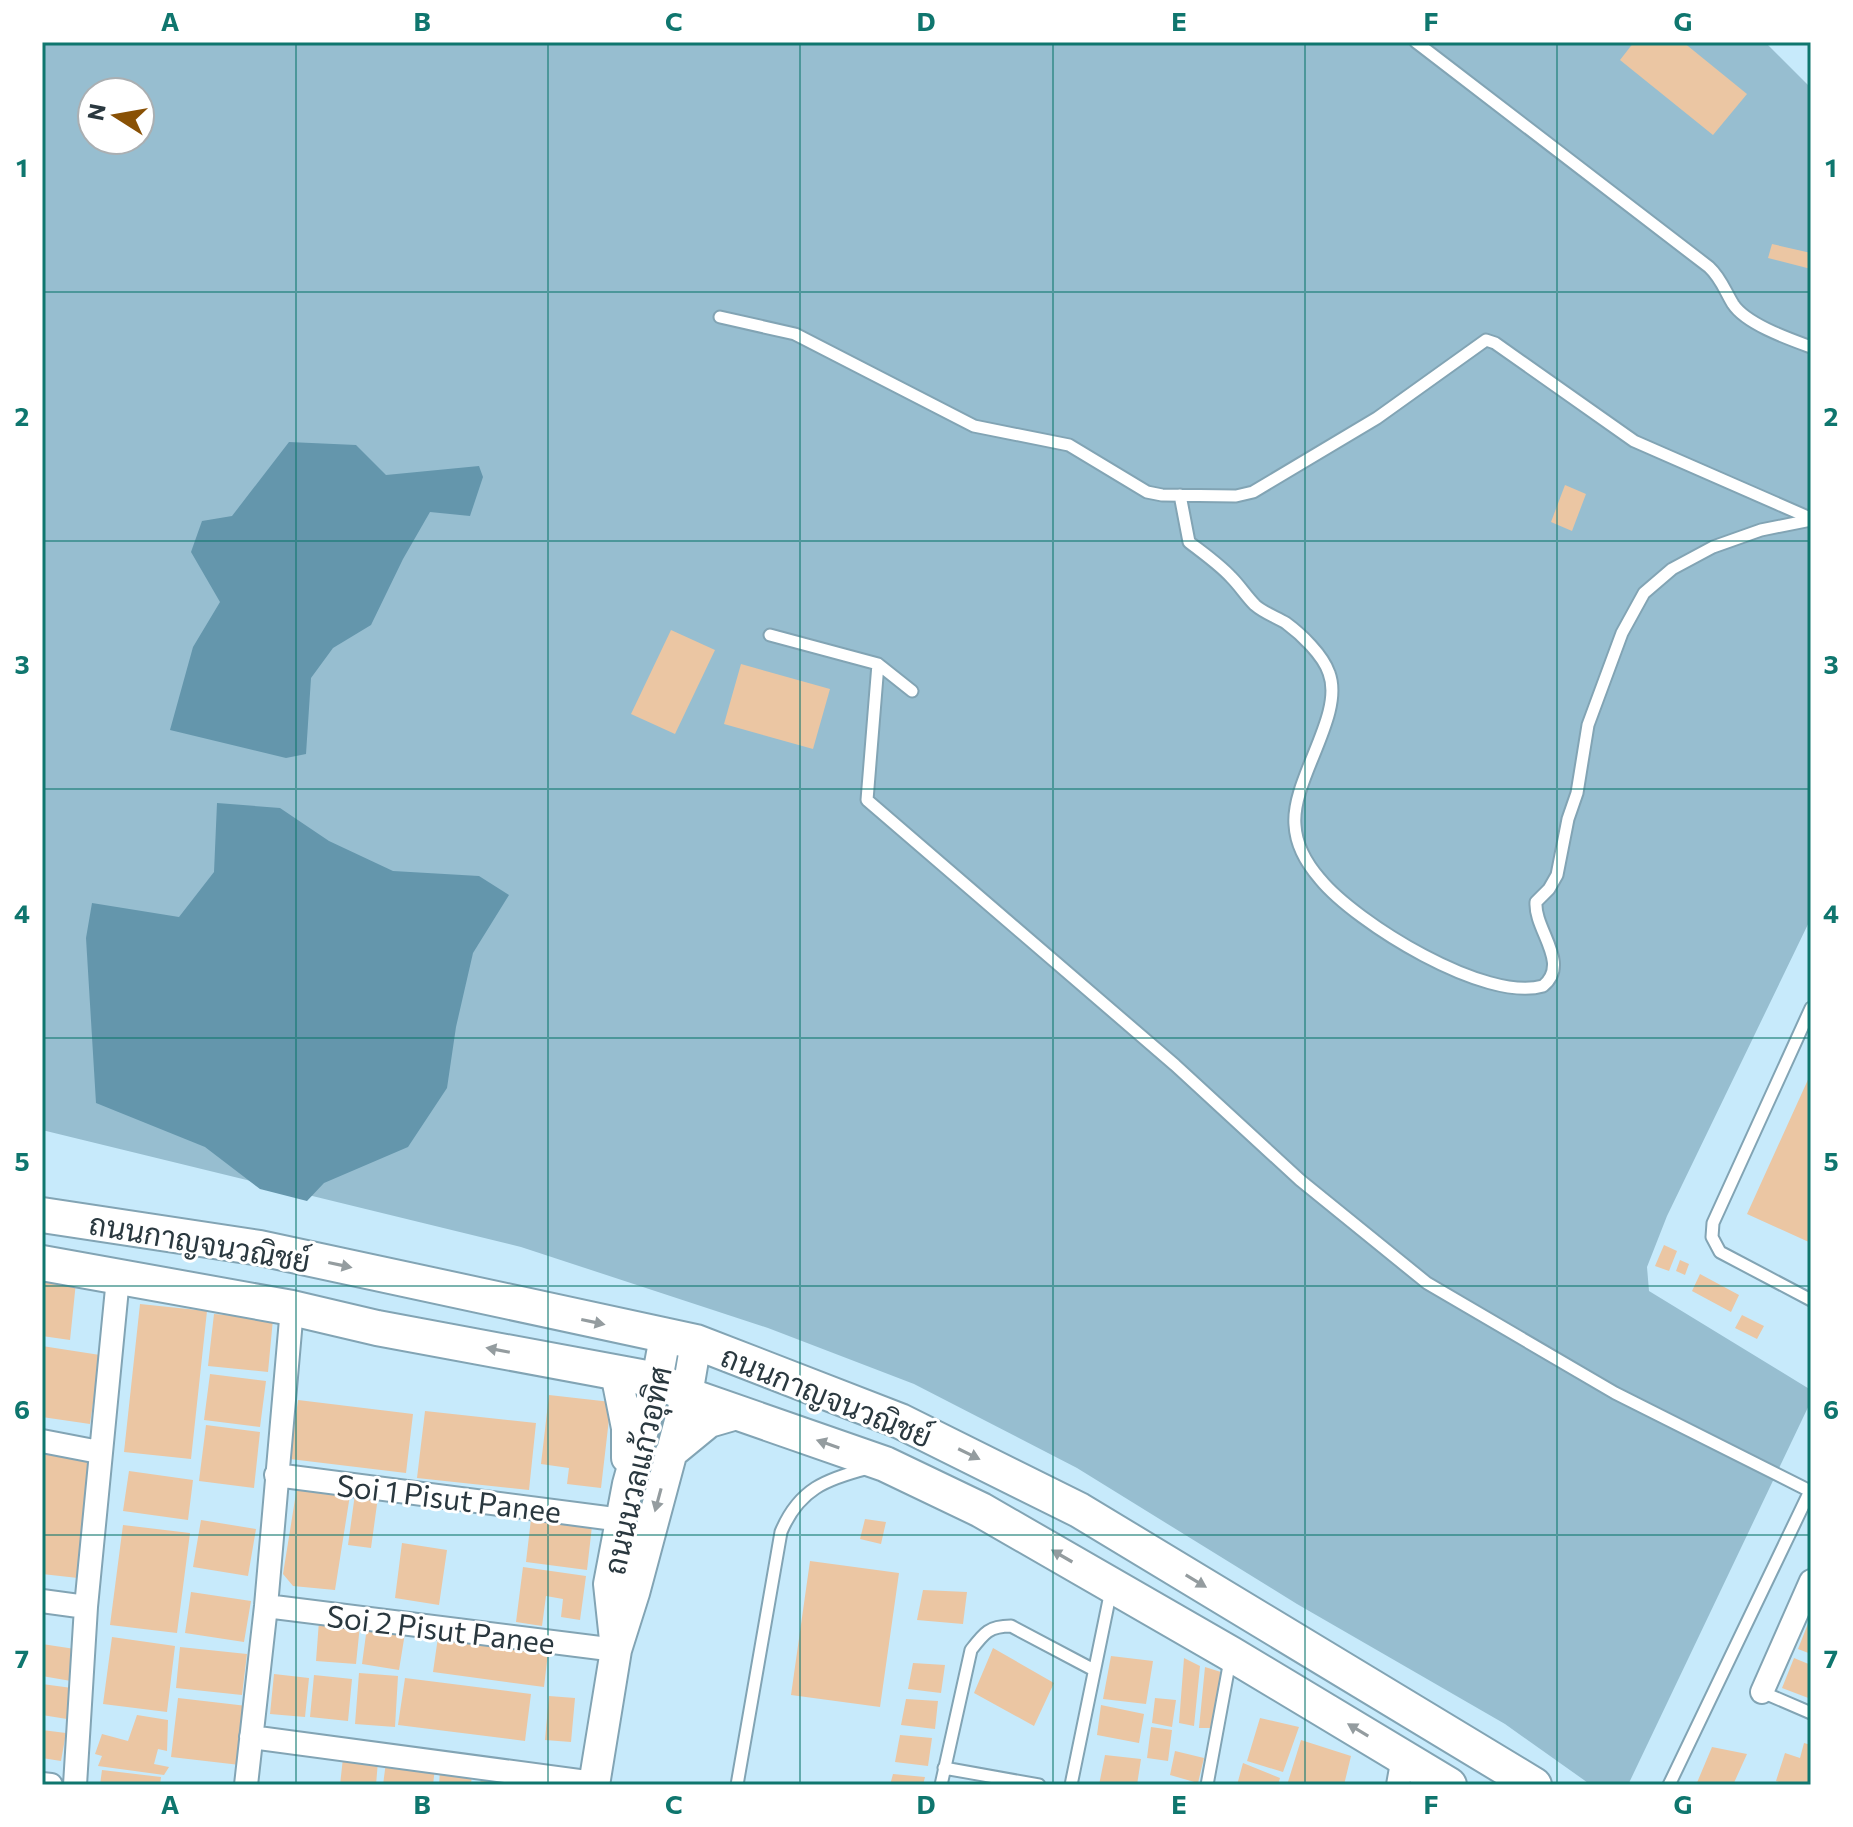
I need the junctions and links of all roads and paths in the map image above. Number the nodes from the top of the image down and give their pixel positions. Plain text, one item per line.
1 (1416, 42) edge
2 (720, 317) dead end
3 (1811, 347) edge
4 (1180, 495) junction
5 (1811, 519) edge
6 (770, 635) dead end
7 (878, 664) junction
8 (912, 691) dead end
9 (1811, 1008) edge
10 (42, 1215) edge
11 (42, 1263) edge
12 (118, 1278) junction
13 (1811, 1300) edge
14 (292, 1308) junction
15 (681, 1340) junction
16 (616, 1373) junction
17 (672, 1388) junction
18 (740, 1413) junction
19 (42, 1441) edge
20 (99, 1452) junction
21 (670, 1454) junction
22 (885, 1464) junction
23 (276, 1475) junction
24 (628, 1484) junction
25 (1810, 1490) edge
26 (622, 1520) junction
27 (1811, 1581) edge
28 (1112, 1585) junction
29 (42, 1601) edge
30 (266, 1606) junction
31 (86, 1607) junction
32 (616, 1650) junction
33 (1231, 1654) junction
34 (1094, 1670) junction
35 (1762, 1692) joint
36 (1811, 1713) edge
37 (251, 1737) junction
38 (944, 1768) junction
39 (1400, 1771) edge
40 (42, 1784) edge
41 (594, 1784) edge
42 (51, 1785) edge
43 (75, 1785) edge
44 (246, 1785) edge
45 (737, 1785) edge
46 (941, 1785) edge
47 (1039, 1785) edge
48 (1071, 1785) edge
49 (1207, 1785) edge
50 (1449, 1785) edge
51 (1534, 1785) edge
52 (1669, 1785) edge

1 - 3 lane
2 - 4 lane
4 - 5 lane
4 - 5 lane
6 - 7 lane
7 - 8 lane
7 - 25 lane
9 - 13 lane
10 -> 15 main road, ถนนกาญจนวณิชย์
11 - 12 main road, ถนนกาญจนวณิชย์
12 - 14 main road, ถนนกาญจนวณิชย์
12 - 20 street
16 -> 14 main road, ถนนกาญจนวณิชย์
14 - 23 street
15 - 17 street, ถนนนวลแก้วอุทิศ
15 -> 51 main road, ถนนกาญจนวณิชย์
16 - 17 main road, ถนนกาญจนวณิชย์
16 - 24 street
17 - 18 main road, ถนนกาญจนวณิชย์
17 - 21 street, ถนนนวลแก้วอุทิศ
17 - 24 street, ถนนนวลแก้วอุทิศ
18 - 21 street
22 -> 18 main road, ถนนกาญจนวณิชย์
19 - 20 street
20 - 31 street
21 -> 32 street, ถนนนวลแก้วอุทิศ
28 -> 22 main road, ถนนกาญจนวณิชย์
22 - 45 lane
23 - 26 street, Soi 1 Pisut Panee
23 - 30 street
24 - 26 street, ถนนนวลแก้วอุทิศ
25 - 52 lane
26 - 32 street, ถนนนวลแก้วอุทิศ
27 - 35 street
28 - 33 main road, ถนนกาญจนวณิชย์
28 - 34 lane
29 - 31 street
30 - 32 street, Soi 2 Pisut Panee
30 - 37 street
31 - 43 street
32 - 41 street, ถนนนวลแก้วอุทิศ
39 -> 33 main road, ถนนกาญจนวณิชย์
33 - 49 lane
34 - 38 lane
34 - 48 lane
35 - 36 lane
37 - 41 street
37 - 44 street
38 - 46 lane
38 - 47 lane
39 - 50 main road, ถนนกาญจนวณิชย์
40 - 42 street

